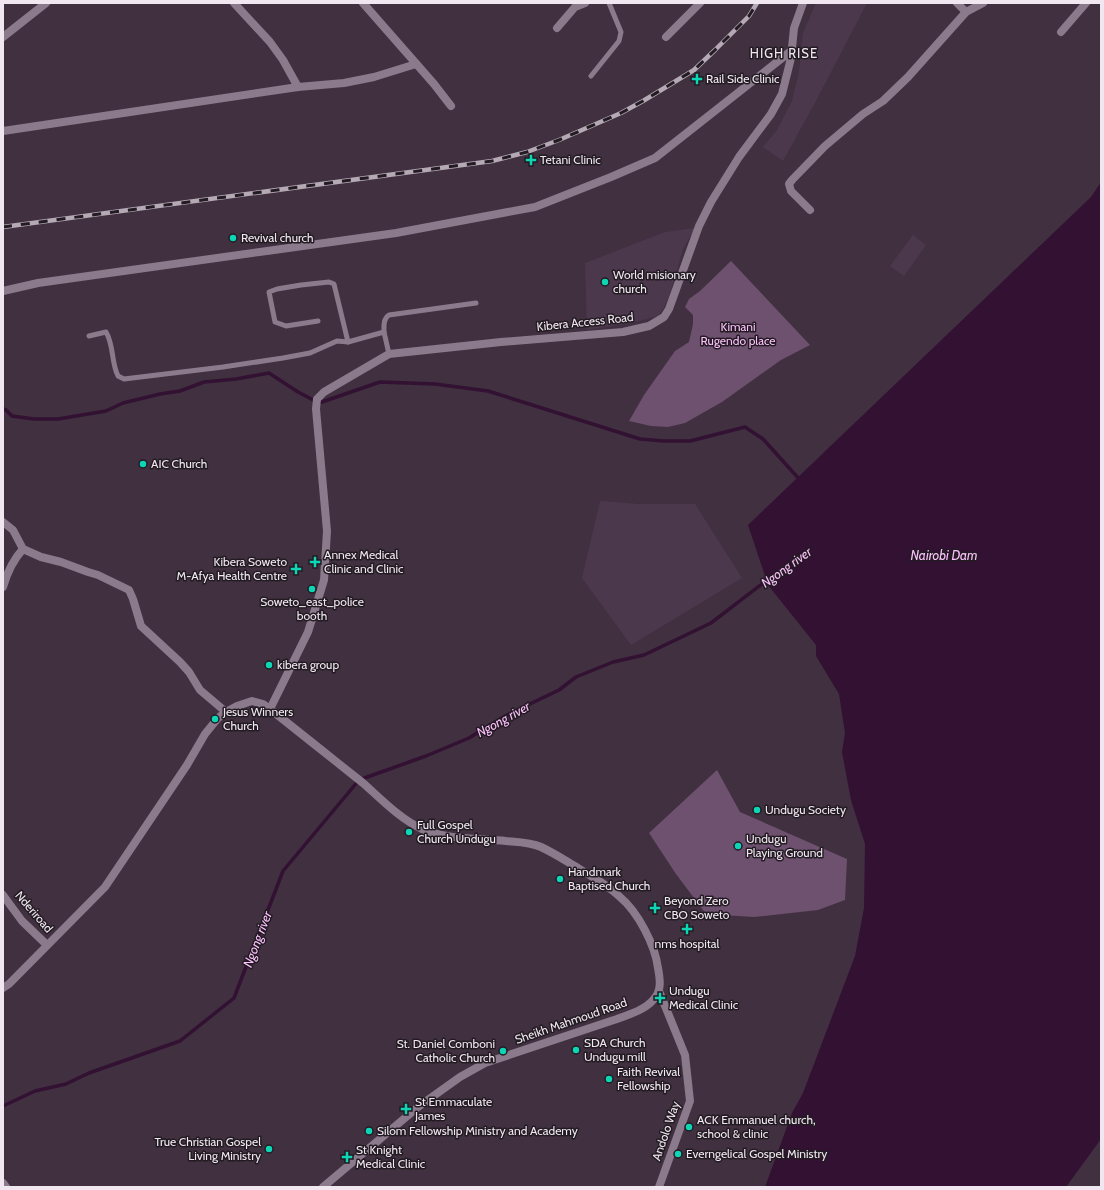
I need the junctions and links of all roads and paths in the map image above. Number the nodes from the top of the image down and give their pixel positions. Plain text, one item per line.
1 (46, 3) edge
2 (234, 3) edge
3 (363, 3) edge
4 (585, 3) edge
5 (609, 3) edge
6 (700, 3) edge
7 (803, 3) edge
8 (957, 3) edge
9 (983, 3) edge
10 (1086, 3) edge
11 (966, 12) junction
12 (557, 28) dead end
13 (1061, 32) dead end
14 (3, 37) edge
15 (666, 37) dead end
16 (791, 51) junction
17 (416, 64) junction
18 (591, 76) dead end
19 (298, 87) junction
20 (451, 106) dead end
21 (3, 131) edge
22 (810, 210) dead end
23 (3, 290) edge
24 (476, 304) dead end
25 (318, 321) dead end
26 (384, 332) junction
27 (89, 336) dead end
28 (348, 342) junction
29 (389, 354) junction
30 (3, 522) edge
31 (22, 549) junction
32 (3, 587) edge
33 (270, 709) junction
34 (226, 712) junction
35 (3, 895) edge
36 (47, 945) junction
37 (3, 988) edge
38 (659, 991) junction
39 (3, 1183) edge
40 (6, 1187) edge
41 (323, 1187) edge
42 (659, 1187) edge

1 - 14 street
2 - 19 street
3 - 17 street
4 - 12 street
5 - 18 lane
6 - 15 street
7 - 16 street, Kibera Access Road
8 - 11 street
9 - 11 street
10 - 13 street
11 - 22 street
16 - 23 street
16 - 29 street, Kibera Access Road
17 - 19 street
17 - 20 street
19 - 21 street
24 - 26 lane
25 - 28 lane
26 - 28 lane
26 - 29 lane
27 - 28 lane
29 - 33 street, Kibera Access Road
30 - 31 street
31 - 32 street
31 - 34 street
33 - 34 street
33 - 38 street
34 - 36 street
35 - 36 street, Nderiroad
36 - 37 street
38 - 41 street, Sheikh Mahmoud Road
38 - 42 street, Andolo Way
39 - 40 street

